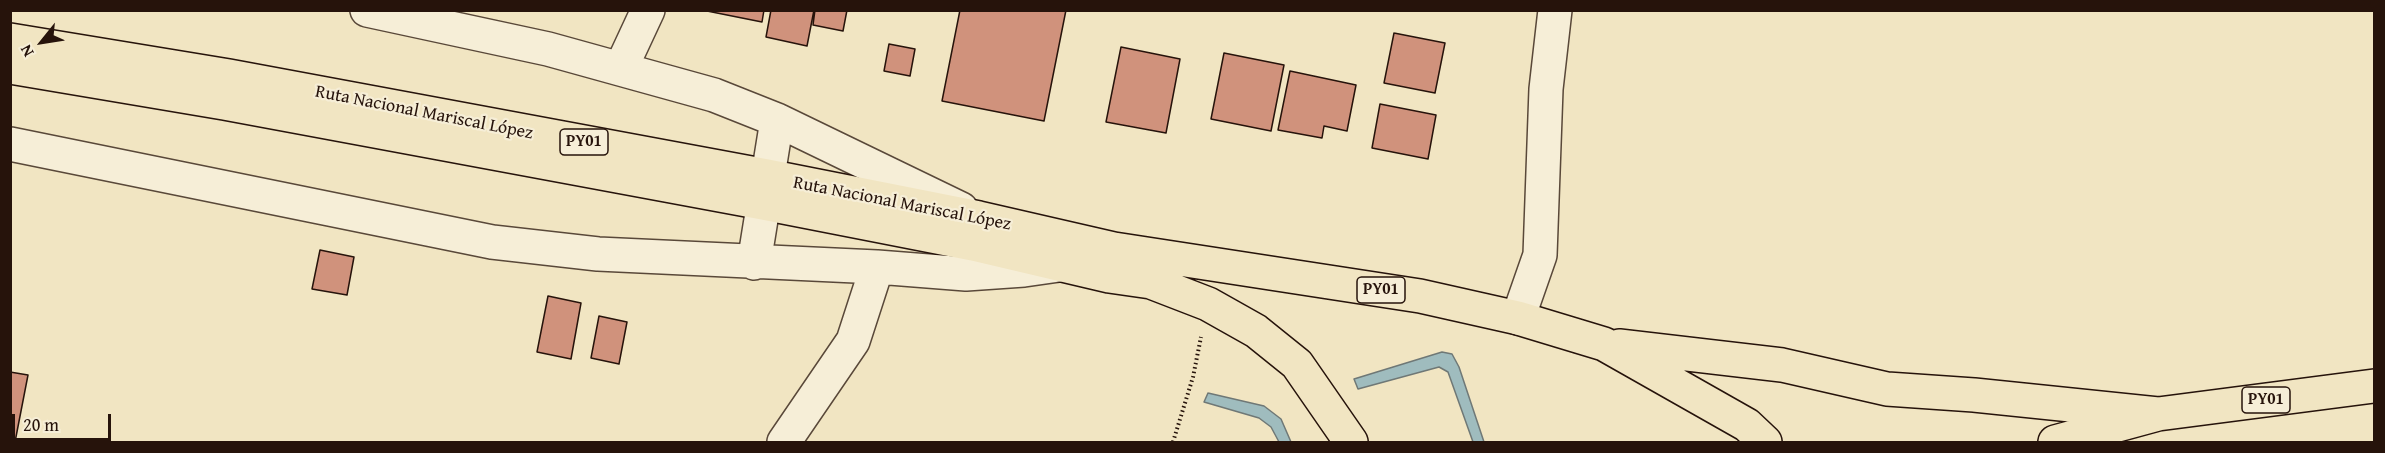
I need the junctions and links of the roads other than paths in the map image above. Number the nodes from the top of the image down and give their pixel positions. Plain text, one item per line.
1 (367, 10) edge
2 (648, 10) edge
3 (1555, 10) edge
4 (10, 40) edge
5 (10, 68) edge
6 (621, 68) junction
7 (777, 120) junction
8 (10, 144) edge
9 (765, 190) junction
10 (979, 218) junction
11 (754, 263) junction
12 (1059, 265) junction
13 (877, 267) junction
14 (1518, 318) junction
15 (1604, 344) junction
16 (2374, 386) edge
17 (2158, 414) junction
18 (784, 442) edge
19 (1351, 442) edge
20 (1765, 442) edge
21 (2055, 442) edge

1 - 6 street
2 - 6 street
3 - 14 street
4 - 9 highway, Ruta Nacional Mariscal López / PY01
5 - 9 highway, Ruta Nacional Mariscal López / PY01
6 - 7 street
7 - 9 street
7 - 10 street
8 - 11 street
9 - 10 highway, Ruta Nacional Mariscal López / PY01
9 - 11 street
9 - 12 highway, Ruta Nacional Mariscal López / PY01
10 - 14 highway, Ruta Nacional Mariscal López / PY01
11 - 13 street
12 - 13 street
12 - 19 highway, Ruta Nacional Mariscal López / PY01
13 - 18 street
14 - 15 highway, Ruta Nacional Mariscal López / PY01
15 - 17 highway
15 - 20 highway, Ruta Nacional Mariscal López / PY01
16 - 17 highway, PY01
17 - 21 highway, PY01

